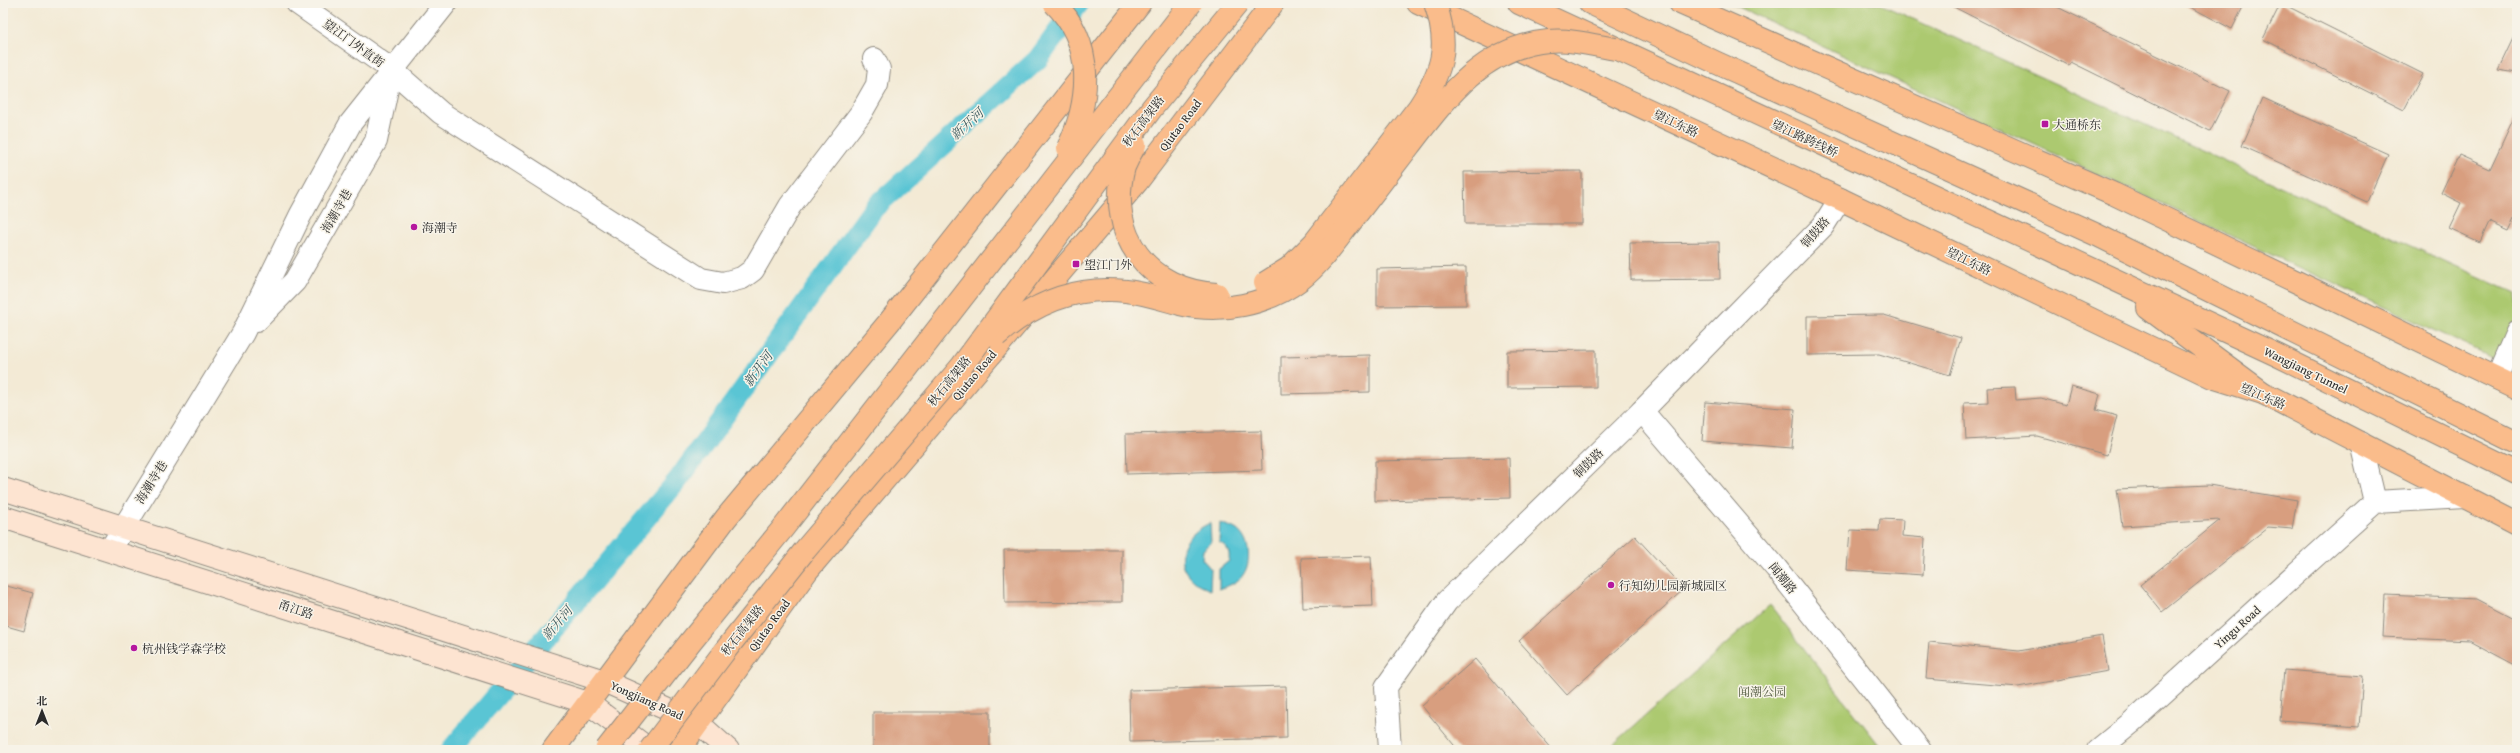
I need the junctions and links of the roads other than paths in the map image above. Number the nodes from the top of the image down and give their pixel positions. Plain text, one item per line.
1 (297, 3) edge
2 (446, 3) edge
3 (1054, 3) edge
4 (1140, 3) edge
5 (1191, 3) edge
6 (1238, 3) edge
7 (1273, 3) edge
8 (1418, 3) edge
9 (1434, 3) edge
10 (1518, 3) edge
11 (1590, 3) edge
12 (1627, 3) edge
13 (1680, 3) edge
14 (1615, 49) junction
15 (874, 59) dead end
16 (1717, 63) junction
17 (392, 70) junction
18 (1152, 108) junction
19 (1052, 180) junction
20 (1840, 199) junction
21 (2099, 274) junction
22 (2517, 332) edge
23 (243, 333) junction
24 (961, 367) junction
25 (2497, 378) junction
26 (2517, 388) edge
27 (2263, 393) junction
28 (1642, 411) junction
29 (2360, 443) junction
30 (2517, 443) edge
31 (2517, 473) edge
32 (3, 488) edge
33 (2465, 497) junction
34 (2375, 502) junction
35 (3, 517) edge
36 (2517, 524) edge
37 (123, 527) junction
38 (110, 550) junction
39 (604, 681) junction
40 (588, 703) junction
41 (698, 723) junction
42 (553, 750) edge
43 (606, 750) edge
44 (650, 750) edge
45 (679, 750) edge
46 (728, 750) edge
47 (1390, 750) edge
48 (1920, 750) edge
49 (2098, 750) edge

1 - 17 street, 望江门外直街
2 - 17 street, 海潮寺巷
3 - 19 main road, bridge
4 - 39 main road
5 - 19 main road, bridge
6 - 18 main road, 秋石高架路, bridge
7 - 41 main road, Qiutao Road
8 - 20 main road, 望江东路
9 - 18 main road, bridge
10 - 14 main road, 望江路跨线桥, bridge
11 - 16 main road
12 - 16 main road
13 - 25 main road
14 - 21 main road, 望江路跨线桥
14 - 24 main road, bridge
15 - 17 street, 望江门外直街
16 - 30 main road
17 - 23 street, 海潮寺巷
17 - 23 street, 海潮寺巷
18 - 24 main road, 秋石高架路, bridge
19 - 43 main road, bridge
20 - 27 main road, 望江东路
20 - 28 street, 铜鼓路
21 - 27 main road
21 - 31 main road, Wangjiang Tunnel
22 - 25 street
23 - 37 street, 海潮寺巷
24 - 44 main road, 秋石高架路, bridge
25 - 26 main road
27 - 29 main road, 望江东路
28 - 47 street, 铜鼓路
28 - 48 street, 闻潮路
29 - 33 main road, 望江东路
29 - 34 street
32 - 37 main road
33 - 34 street
33 - 36 main road, 望江东路
34 - 49 street, Yingu Road
35 - 38 main road, 甬江路
37 - 38 street, 海潮寺巷
37 - 39 main road, Yongjiang Road
38 - 40 main road, 甬江路
39 - 40 main road
39 - 41 main road, Yongjiang Road
40 - 42 main road
40 - 44 main road
41 - 45 main road, Qiutao Road
41 - 46 main road, Yongjiang Road

